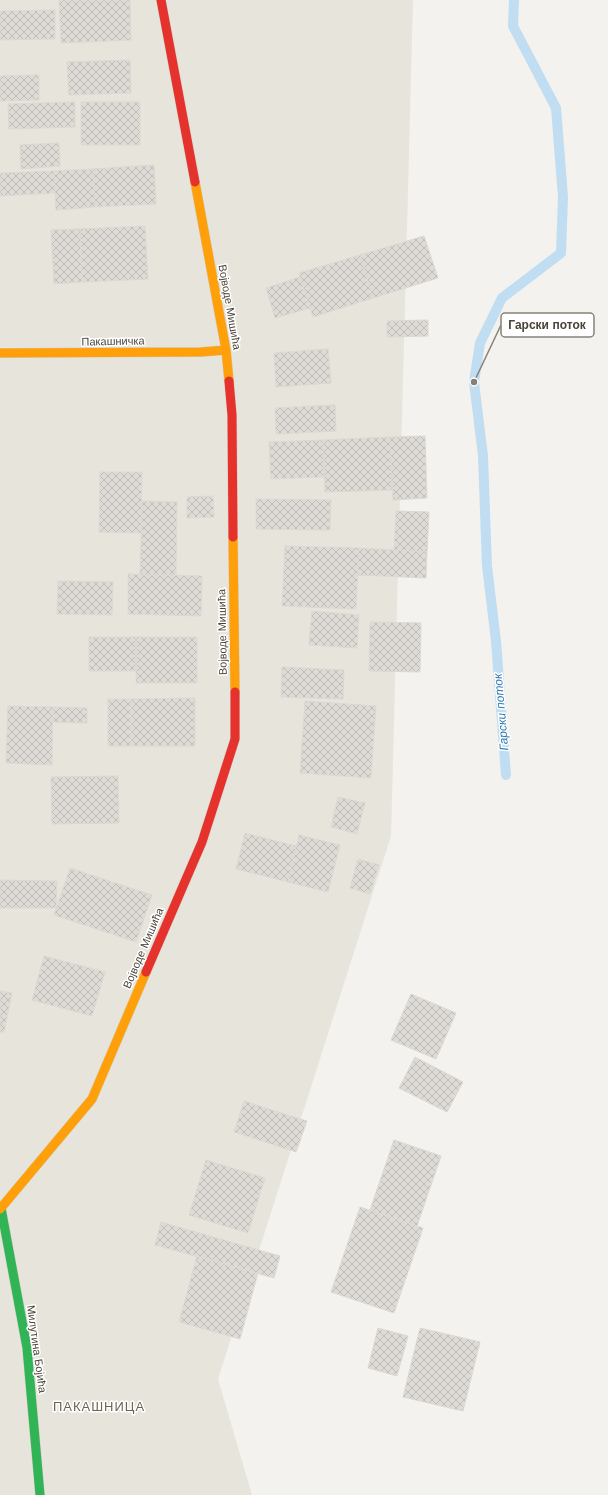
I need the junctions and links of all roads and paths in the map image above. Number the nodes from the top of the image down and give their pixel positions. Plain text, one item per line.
1 (161, 0) edge
2 (226, 350) junction
3 (0, 353) edge
4 (1, 1209) edge
5 (40, 1495) edge

1 - 2 street, Војводе Мишића
2 - 3 street, Пакашничка
2 - 4 street, Војводе Мишића
4 - 5 street, Милутина Бојића

